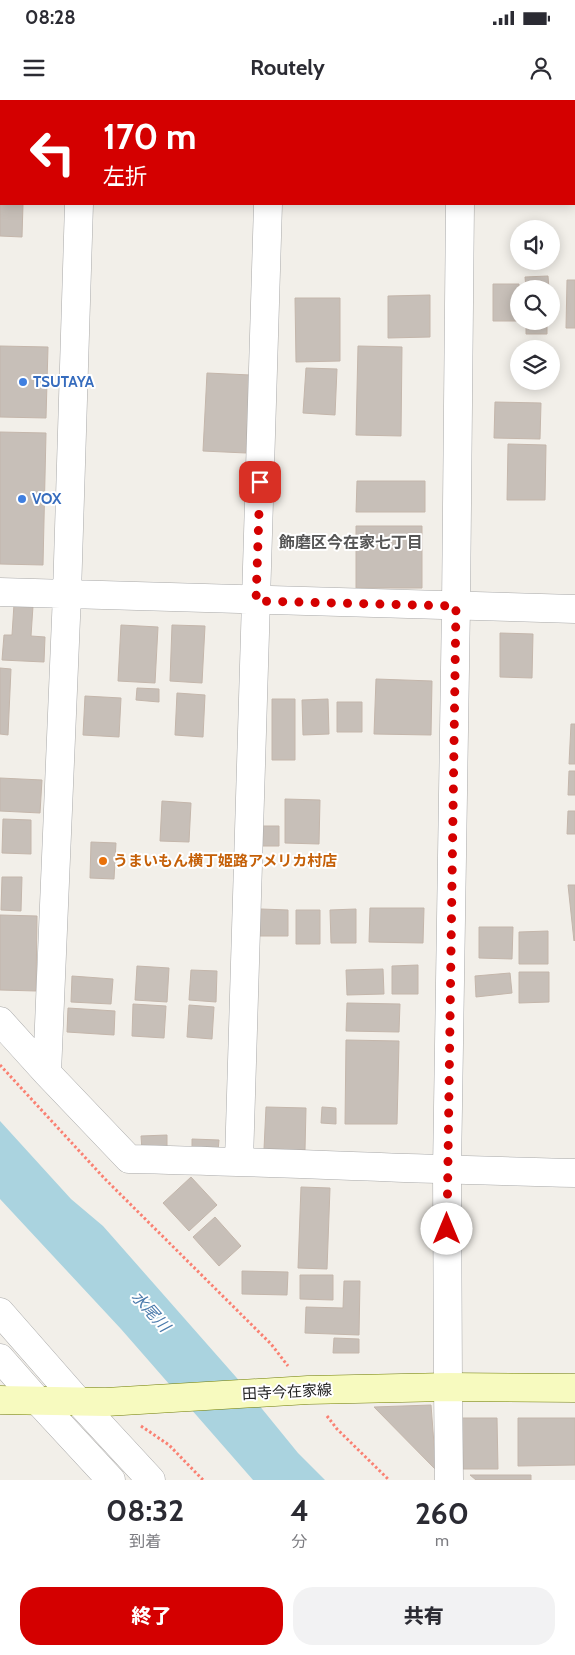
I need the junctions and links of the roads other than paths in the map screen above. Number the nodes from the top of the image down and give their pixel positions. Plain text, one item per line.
1 (79, 205) edge
2 (268, 205) edge
3 (460, 205) edge
4 (0, 592) edge
5 (67, 594) junction
6 (256, 601) junction
7 (456, 606) junction
8 (575, 609) edge
9 (0, 1021) edge
10 (47, 1073) junction
11 (239, 1161) junction
12 (447, 1170) junction
13 (575, 1173) edge
14 (0, 1312) edge
15 (0, 1358) edge
16 (448, 1387) junction
17 (575, 1388) edge
18 (0, 1400) edge
19 (37, 1400) junction
20 (78, 1401) junction
21 (111, 1480) edge
22 (151, 1480) edge
23 (449, 1480) edge

1 - 5 street
2 - 6 street
3 - 7 street
4 - 5 street
5 - 6 street
5 - 10 street
6 - 7 street
6 - 11 street
7 - 8 street
7 - 12 street
9 - 10 street
10 - 11 street
11 - 12 street
12 - 13 street
12 - 16 street
14 - 20 street
15 - 19 street
16 - 17 main road, 田寺今在家線
16 - 20 main road, 田寺今在家線
16 - 23 street
18 - 19 main road, 田寺今在家線
19 - 20 main road, 田寺今在家線
19 - 21 street
20 - 22 street

